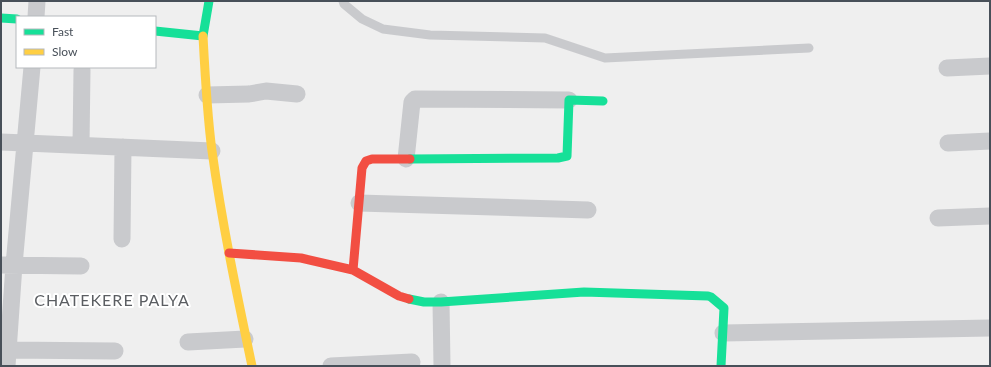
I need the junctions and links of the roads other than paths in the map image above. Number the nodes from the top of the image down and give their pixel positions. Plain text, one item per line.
1 (37, 1) edge
2 (209, 1) edge
3 (343, 1) edge
4 (36, 16) edge
5 (1, 18) edge
6 (16, 19) edge
7 (156, 31) edge
8 (203, 36) junction
9 (809, 48) dead end
10 (990, 66) edge
11 (32, 68) edge
12 (947, 68) dead end
13 (82, 70) dead end
14 (297, 94) dead end
15 (207, 95) junction
16 (569, 100) junction
17 (603, 101) dead end
18 (990, 141) edge
19 (1, 142) edge
20 (25, 143) junction
21 (948, 143) dead end
22 (80, 146) junction
23 (123, 147) junction
24 (212, 150) junction
25 (406, 159) junction
26 (359, 203) junction
27 (588, 210) dead end
28 (990, 216) edge
29 (938, 218) dead end
30 (122, 239) dead end
31 (229, 253) junction
32 (7, 265) edge
33 (81, 266) dead end
34 (353, 270) junction
35 (442, 302) junction
36 (990, 328) edge
37 (723, 333) junction
38 (246, 339) junction
39 (188, 342) dead end
40 (115, 351) dead end
41 (5, 355) edge
42 (412, 362) dead end
43 (252, 366) edge
44 (331, 366) edge
45 (442, 366) edge
46 (721, 366) edge

1 - 4 street
2 - 8 street
3 - 9 lane
5 - 6 street
7 - 8 street
8 - 15 street
10 - 12 street
11 - 20 street
13 - 22 street
14 - 15 street
15 - 24 street
16 - 17 street
16 - 25 street
16 - 25 street
18 - 21 street
19 - 20 street
20 - 22 street
20 - 32 street
22 - 23 street
23 - 24 street
23 - 30 street
24 - 31 street
25 - 26 street
26 - 27 street
26 - 34 street
28 - 29 street
31 - 34 street
31 - 38 street
32 - 33 street
32 - 41 street
34 - 35 street
35 - 37 street
35 - 45 street
36 - 37 street
37 - 46 street
38 - 39 street
38 - 43 street
40 - 41 street
42 - 44 street

